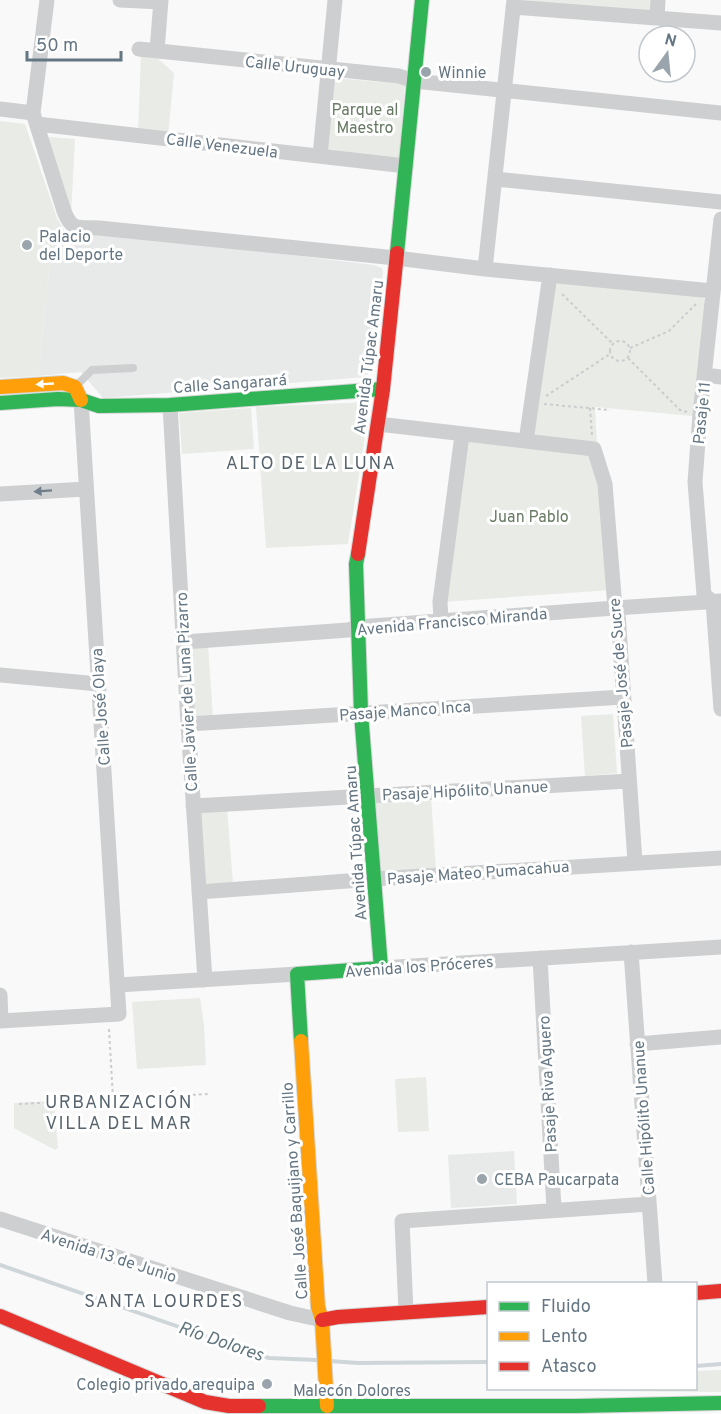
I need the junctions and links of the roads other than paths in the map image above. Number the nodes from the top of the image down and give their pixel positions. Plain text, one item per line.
1 (47, 0) edge
2 (120, 0) edge
3 (335, 0) edge
4 (423, 0) edge
5 (658, 0) edge
6 (161, 1) edge
7 (514, 4) edge
8 (657, 18) junction
9 (721, 23) edge
10 (139, 49) dead end
11 (157, 51) junction
12 (328, 69) junction
13 (414, 81) junction
14 (504, 91) junction
15 (0, 109) edge
16 (721, 113) edge
17 (35, 118) junction
18 (320, 156) junction
19 (406, 166) junction
20 (495, 179) junction
21 (721, 202) edge
22 (721, 219) edge
23 (396, 258) junction
24 (485, 268) junction
25 (549, 278) junction
26 (709, 291) junction
27 (133, 368) dead end
28 (705, 375) junction
29 (721, 377) edge
30 (0, 387) edge
31 (383, 388) junction
32 (78, 393) junction
33 (0, 403) edge
34 (170, 405) junction
35 (378, 424) junction
36 (462, 435) junction
37 (526, 441) junction
38 (86, 489) junction
39 (0, 494) edge
40 (717, 601) edge
41 (615, 608) junction
42 (441, 620) junction
43 (358, 627) junction
44 (184, 642) junction
45 (0, 675) edge
46 (99, 684) junction
47 (623, 697) junction
48 (721, 702) edge
49 (361, 713) junction
50 (188, 724) junction
51 (629, 781) junction
52 (368, 795) junction
53 (193, 806) junction
54 (721, 858) edge
55 (634, 862) junction
56 (374, 879) junction
57 (199, 892) junction
58 (721, 947) edge
59 (631, 952) junction
60 (540, 958) junction
61 (381, 968) junction
62 (297, 974) junction
63 (205, 980) junction
64 (118, 985) junction
65 (0, 995) edge
66 (1, 1021) edge
67 (721, 1037) edge
68 (637, 1044) junction
69 (649, 1203) junction
70 (554, 1209) junction
71 (0, 1219) edge
72 (655, 1282) edge
73 (721, 1291) edge
74 (697, 1293) edge
75 (487, 1307) edge
76 (406, 1312) junction
77 (0, 1316) edge
78 (322, 1320) junction
79 (721, 1403) edge
80 (327, 1406) junction
81 (691, 1409) edge
82 (256, 1410) edge
83 (576, 1410) edge

1 - 17 street
2 - 6 street
3 - 12 street
4 - 13 street, Avenida Túpac Amaru
5 - 8 street
6 - 11 street
7 - 8 street
7 - 14 street
8 - 9 street
10 - 11 street, Calle Uruguay
11 - 12 street, Calle Uruguay
12 - 13 street, Calle Uruguay
12 - 18 street
13 - 14 street, Calle Uruguay
13 - 19 street, Avenida Túpac Amaru
14 - 16 street, Calle Uruguay
14 - 20 street
15 - 17 street, Calle Venezuela
17 - 18 street, Calle Venezuela
17 - 23 street
18 - 19 street, Calle Venezuela
19 - 23 street, Avenida Túpac Amaru
20 - 21 street
20 - 24 street
22 - 26 street, Pasaje 11
23 - 24 street
23 - 31 street, Avenida Túpac Amaru
24 - 25 street
25 - 26 street
25 - 37 street
26 - 28 street, Pasaje 11
27 - 32 lane
28 - 29 street
28 - 40 street, Pasaje 11
32 -> 30 street
31 - 34 street, Calle Sangarará
31 - 35 street, Avenida Túpac Amaru
32 - 33 street
32 - 34 street, Calle Sangarará
32 - 38 street, Calle José Olaya
34 - 44 street, Calle Javier de Luna Pizarro
35 - 36 street
35 - 43 street, Avenida Túpac Amaru
36 - 37 street
36 - 42 street
37 - 41 street, Pasaje José de Sucre
38 -> 39 street
38 - 46 street, Calle José Olaya
40 - 41 street, Avenida Francisco Miranda
40 - 48 street, Pasaje 11
41 - 42 street, Avenida Francisco Miranda
41 - 47 street, Pasaje José de Sucre
42 - 43 street, Avenida Francisco Miranda
43 - 44 street, Avenida Francisco Miranda
43 - 49 street, Avenida Túpac Amaru
44 - 50 street, Calle Javier de Luna Pizarro
45 - 46 street
46 - 64 street, Calle José Olaya
47 - 49 street, Pasaje Manco Inca
47 - 51 street, Pasaje José de Sucre
49 - 50 street, Pasaje Manco Inca
49 - 52 street, Avenida Túpac Amaru
50 - 53 street, Calle Javier de Luna Pizarro
51 - 52 street, Pasaje Hipólito Unanue
51 - 55 street, Pasaje José de Sucre
52 - 53 street, Pasaje Hipólito Unanue
52 - 56 street, Avenida Túpac Amaru
53 - 57 street, Calle Javier de Luna Pizarro
54 - 55 street, Pasaje Mateo Pumacahua
55 - 56 street, Pasaje Mateo Pumacahua
56 - 57 street, Pasaje Mateo Pumacahua
56 - 61 street, Avenida Túpac Amaru
57 - 63 street, Calle Javier de Luna Pizarro
58 - 59 street, Avenida los Próceres
59 - 60 street, Avenida los Próceres
59 - 68 street, Calle Hipólito Unanue
60 - 61 street, Avenida los Próceres
60 - 70 street, Pasaje Riva Aguero
61 - 62 street, Avenida los Próceres
62 - 63 street, Avenida los Próceres
62 - 78 street, Calle José Baquijano y Carrillo
63 - 64 street, Avenida los Próceres
64 - 66 street, Calle José Olaya
65 - 66 street
67 - 68 street
68 - 69 street, Calle Hipólito Unanue
69 - 70 street
69 - 72 street, Calle Hipólito Unanue
70 - 76 street
71 - 78 street, Avenida 13 de Junio
73 - 74 street
75 - 76 street
76 - 78 street
77 - 82 street, Malecón Dolores
78 - 80 street, Calle José Baquijano y Carrillo
79 - 81 street, Malecón Dolores
80 - 82 street, Malecón Dolores
80 - 83 street, Malecón Dolores
81 - 83 street, Malecón Dolores

